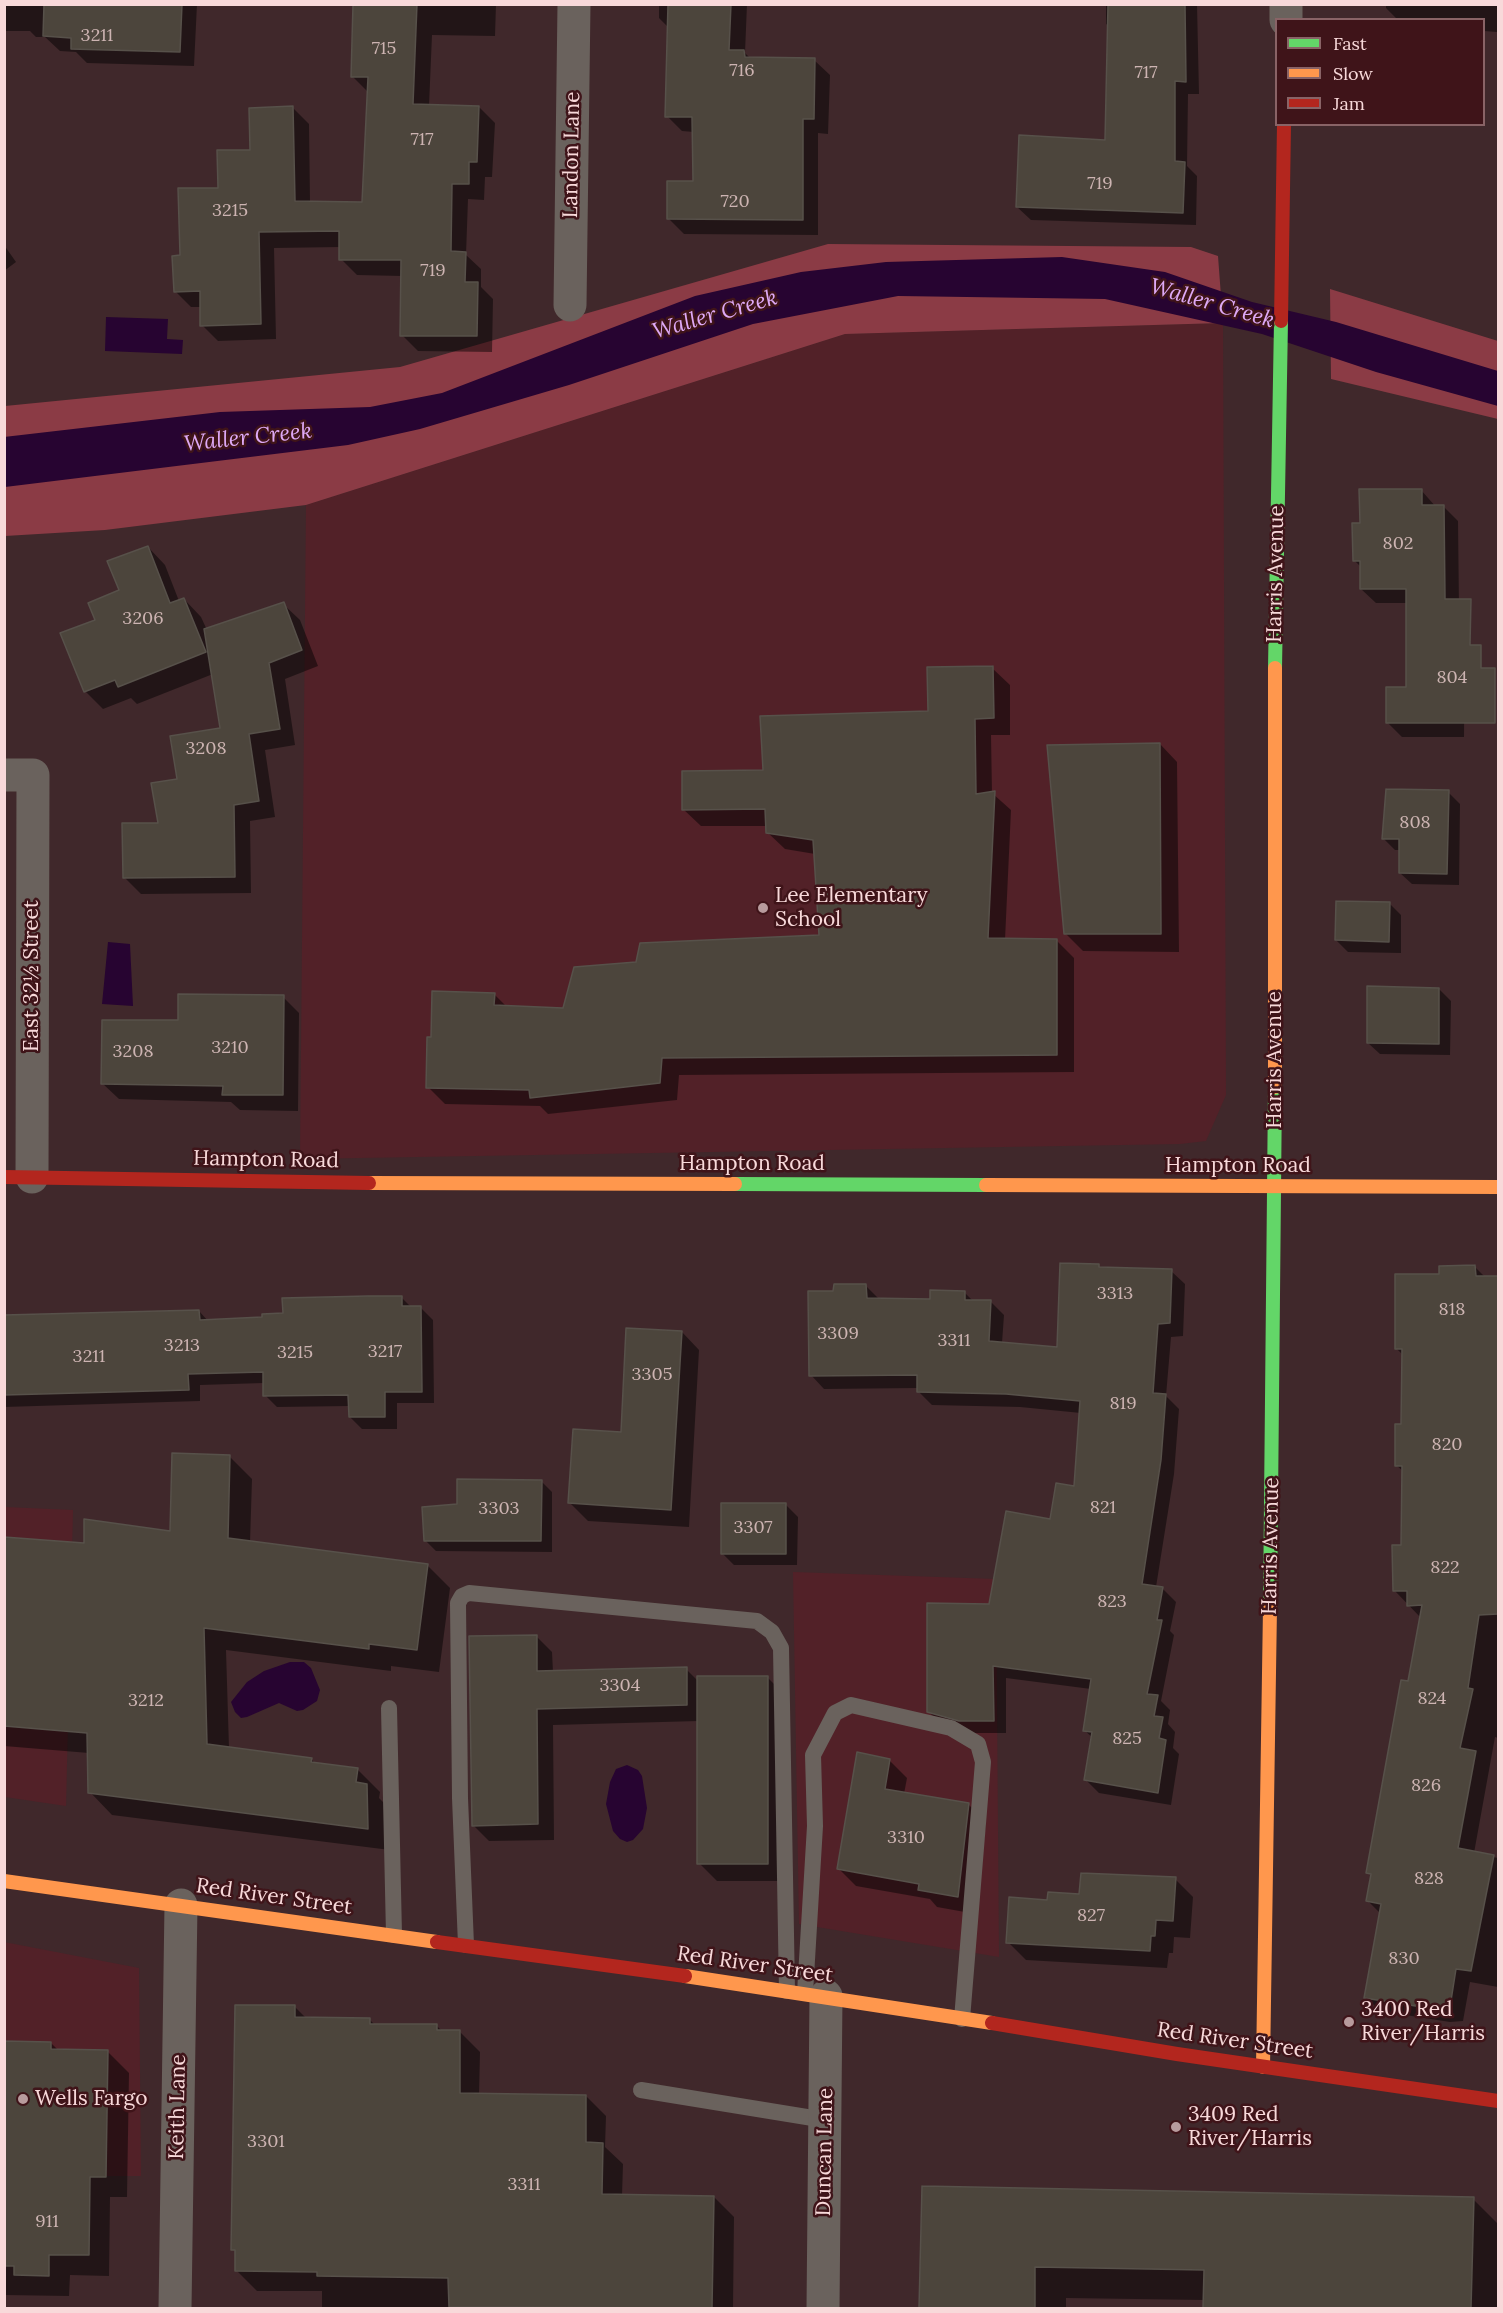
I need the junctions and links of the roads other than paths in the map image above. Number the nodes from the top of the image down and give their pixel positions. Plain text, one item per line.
1 (574, 4) edge
2 (1284, 126) edge
3 (570, 305) dead end
4 (19, 775) edge
5 (18, 1177) edge
6 (1275, 1187) junction
7 (1498, 1187) edge
8 (389, 1708) dead end
9 (4, 1881) edge
10 (181, 1905) junction
11 (394, 1935) junction
12 (466, 1945) junction
13 (787, 1991) junction
14 (815, 1995) junction
15 (962, 2019) junction
16 (1263, 2067) junction
17 (641, 2090) dead end
18 (1498, 2101) edge
19 (825, 2120) junction
20 (175, 2308) edge
21 (823, 2308) edge

1 - 3 street, Landon Lane
2 - 6 street, Harris Avenue
4 - 5 street, East 32½ Street
5 - 6 street, Hampton Road
6 - 7 street, Hampton Road
6 - 16 street, Harris Avenue
8 - 11 lane
9 - 10 street, Red River Street
10 - 11 street, Red River Street
10 - 20 street, Keith Lane
11 - 12 street, Red River Street
12 - 13 street, Red River Street
12 - 13 lane
13 - 14 street, Red River Street
14 - 15 street, Red River Street
14 - 15 lane
14 - 19 street, Duncan Lane
15 - 16 street, Red River Street
16 - 18 street, Red River Street
17 - 19 lane
19 - 21 street, Duncan Lane

